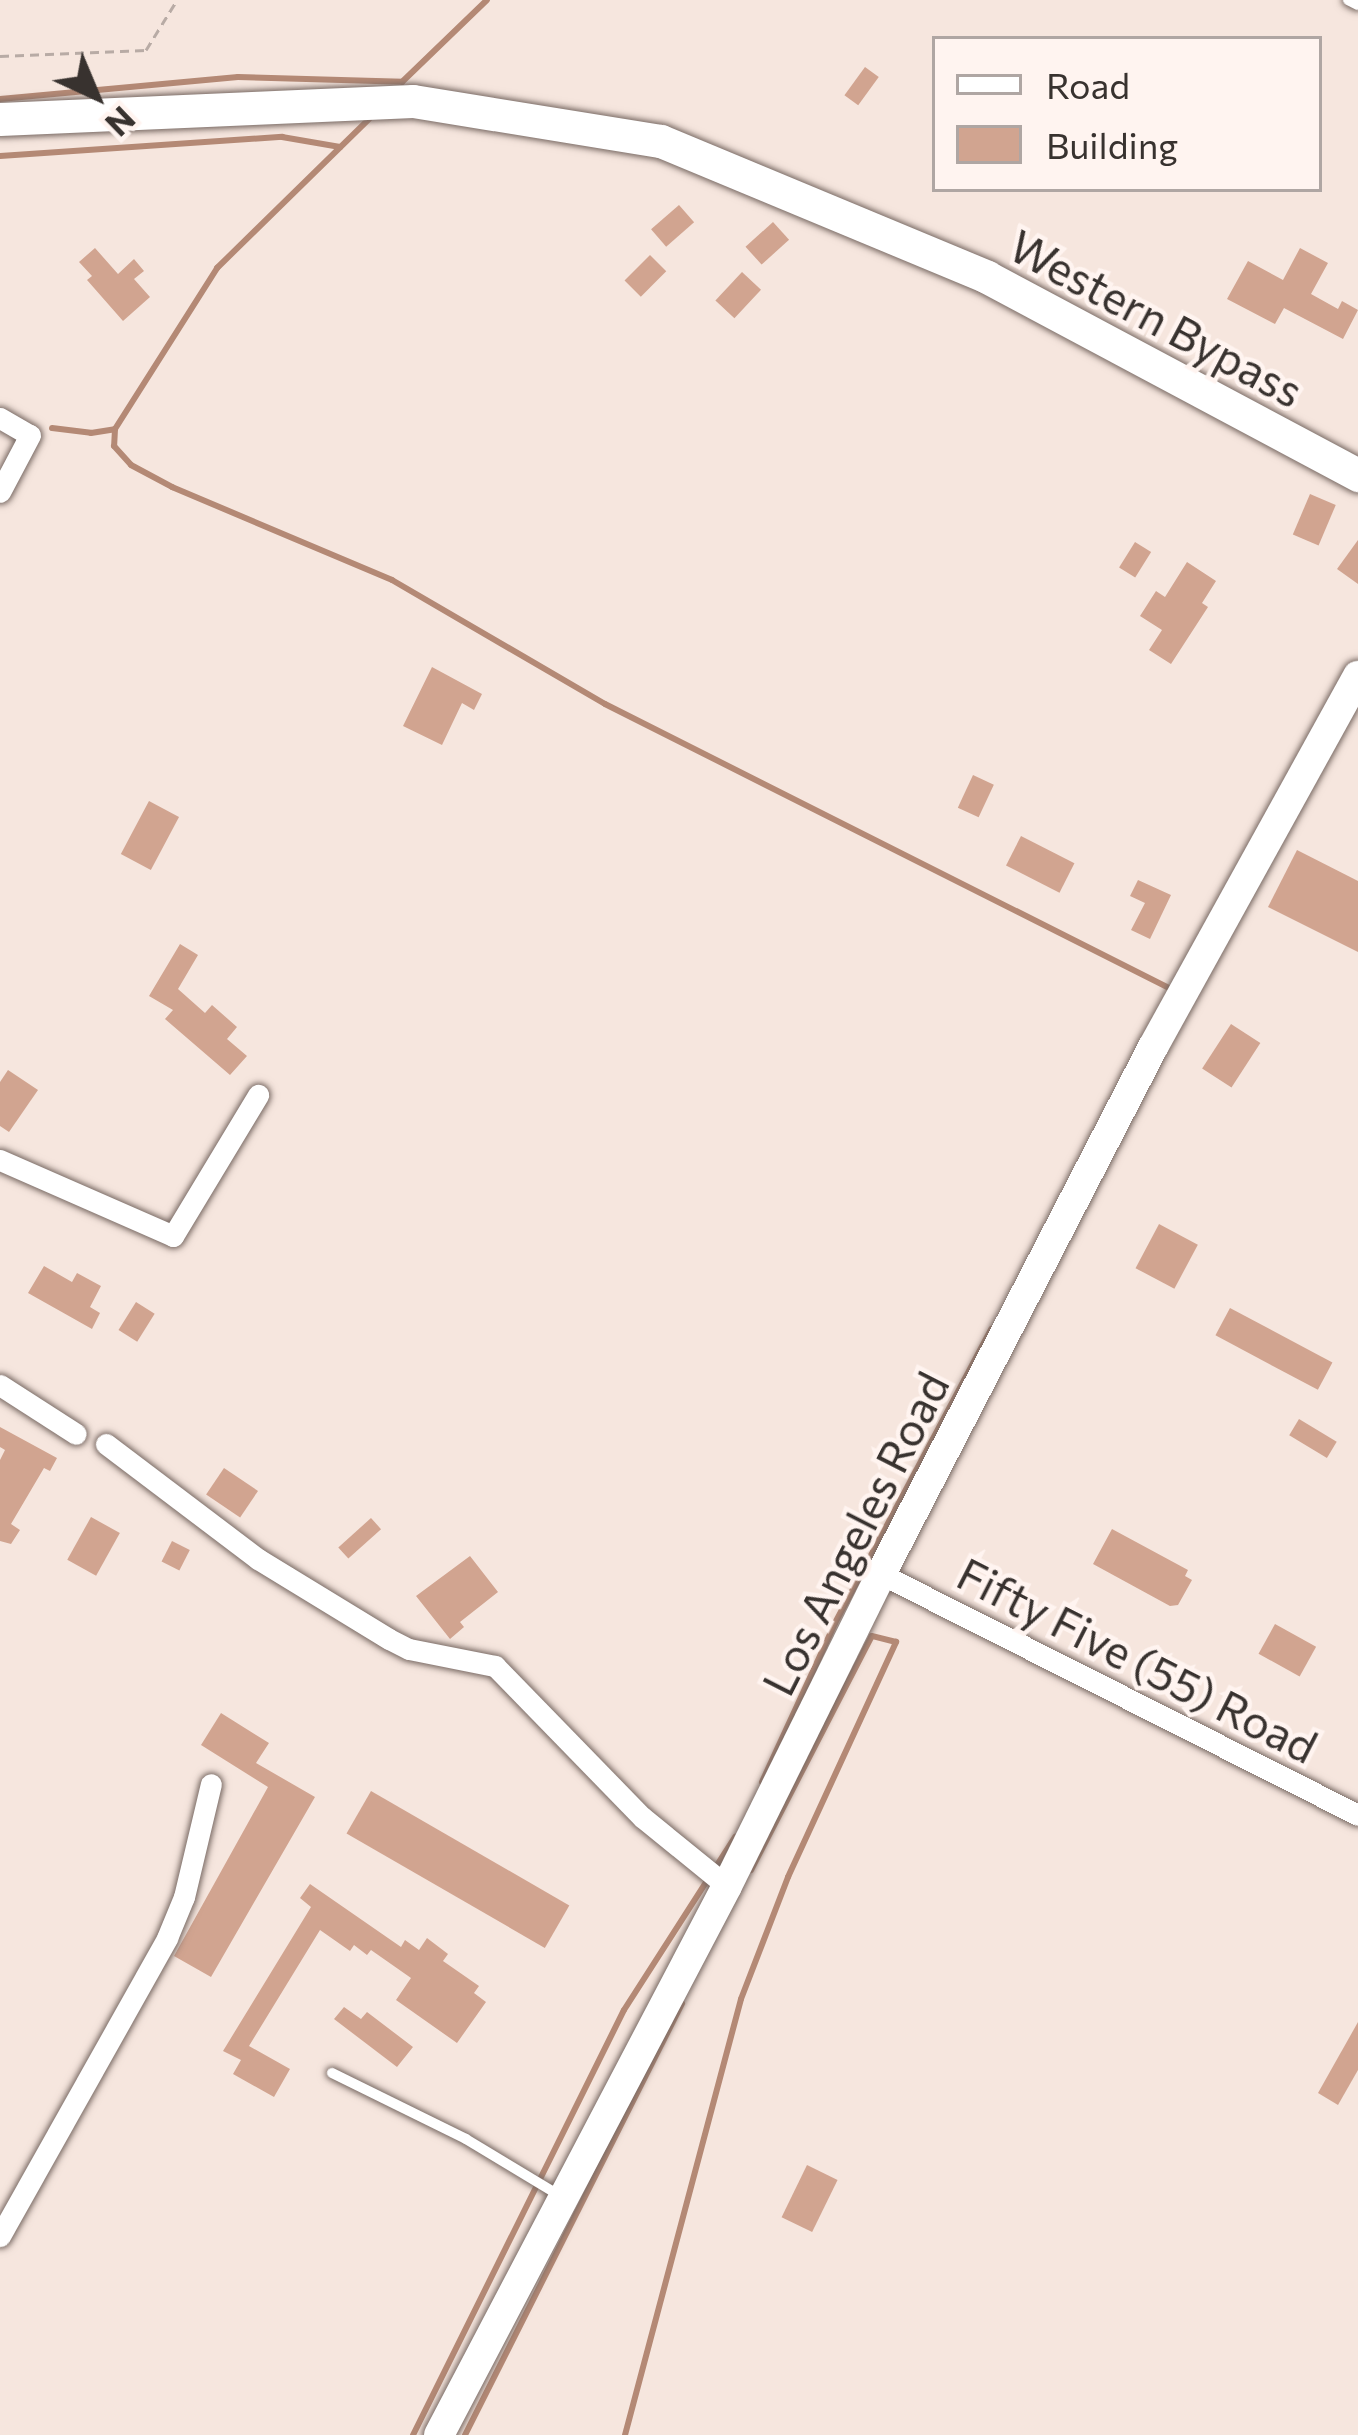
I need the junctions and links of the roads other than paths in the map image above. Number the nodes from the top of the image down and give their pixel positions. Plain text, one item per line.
1 (1348, 0) edge
2 (1358, 5) edge
3 (0, 119) edge
4 (0, 418) edge
5 (1358, 475) edge
6 (0, 492) edge
7 (1358, 676) edge
8 (258, 1095) dead end
9 (0, 1160) edge
10 (0, 1385) edge
11 (76, 1435) dead end
12 (106, 1444) dead end
13 (881, 1574) junction
14 (212, 1784) dead end
15 (1358, 1815) edge
16 (727, 1886) junction
17 (332, 2073) dead end
18 (565, 2199) junction
19 (0, 2236) edge
20 (439, 2435) edge

1 - 2 lane
3 - 5 main road, Western Bypass
4 - 6 street
7 - 13 main road, Los Angeles Road
8 - 9 street
10 - 11 street
12 - 16 street
13 - 15 street, Fifty Five (55) Road
13 - 16 main road, Los Angeles Road
14 - 19 street
16 - 18 main road, Los Angeles Road
17 - 18 lane
18 - 20 main road, Los Angeles Road

